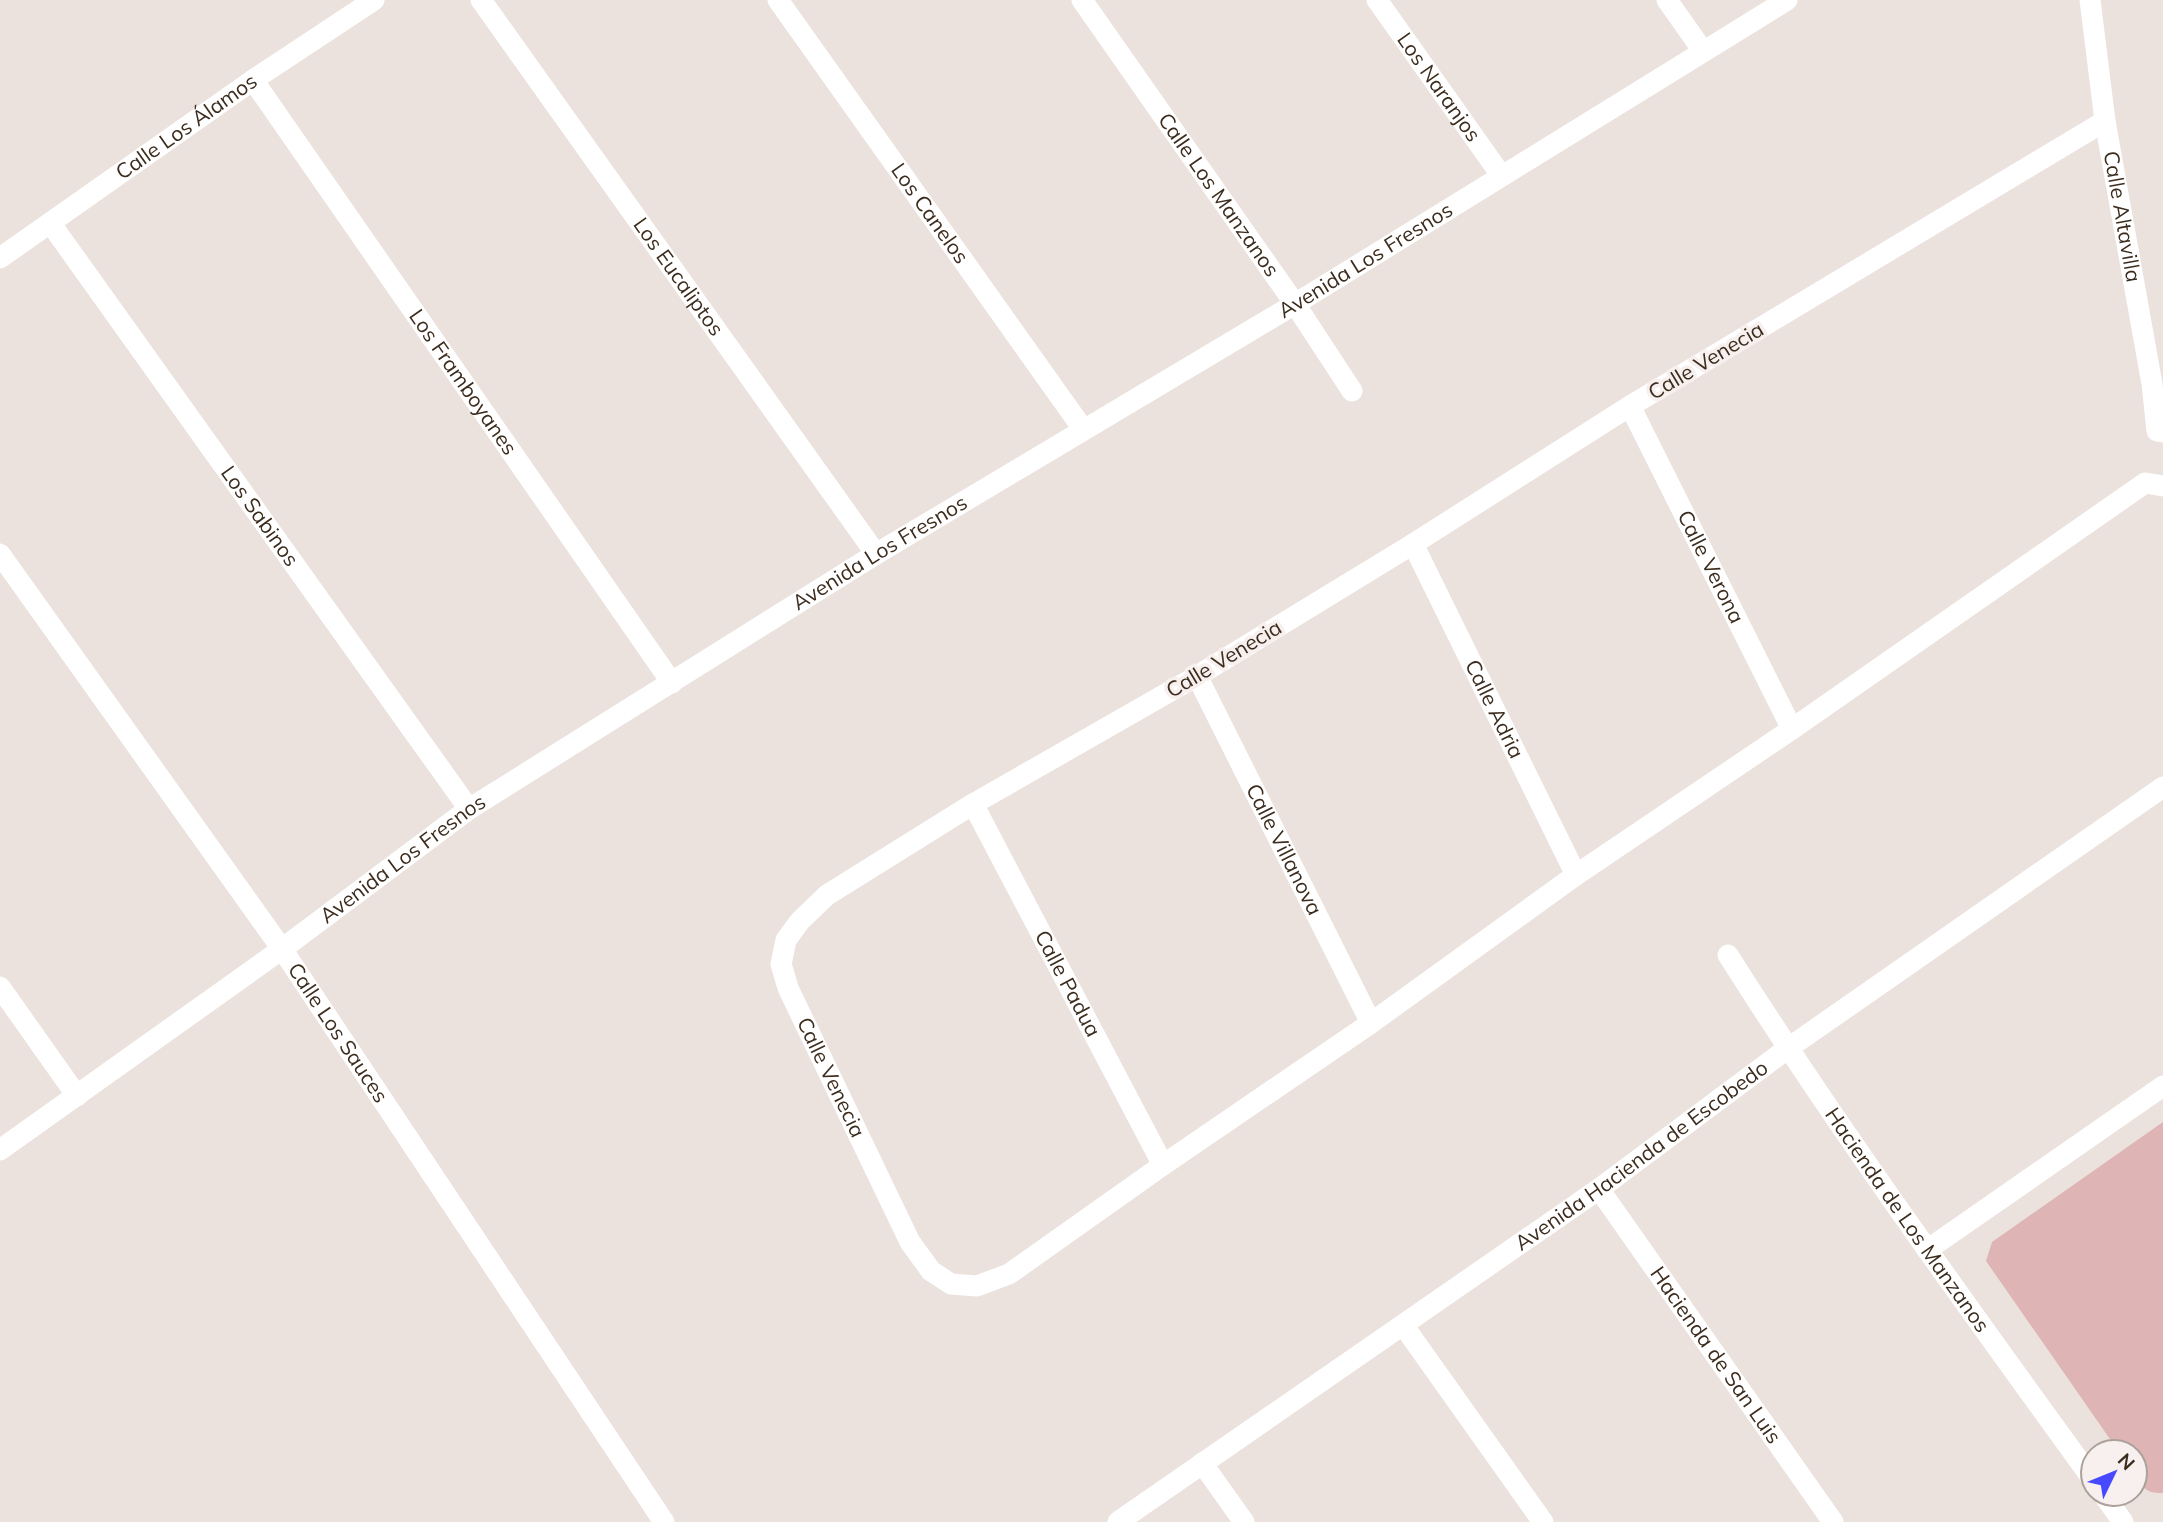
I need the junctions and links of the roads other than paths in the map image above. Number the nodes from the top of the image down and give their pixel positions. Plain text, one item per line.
1 (374, 0) edge
2 (481, 0) edge
3 (778, 0) edge
4 (1082, 0) edge
5 (1377, 0) edge
6 (1667, 0) edge
7 (1787, 0) edge
8 (2090, 0) edge
9 (1703, 51) junction
10 (253, 80) junction
11 (2105, 121) junction
12 (1501, 175) junction
13 (51, 224) junction
14 (0, 258) edge
15 (1295, 304) junction
16 (1352, 391) dead end
17 (1630, 406) junction
18 (1083, 429) junction
19 (2160, 431) edge
20 (2163, 486) edge
21 (1413, 544) junction
22 (0, 554) edge
23 (876, 554) junction
24 (1197, 676) junction
25 (671, 683) junction
26 (1792, 729) junction
27 (2163, 788) edge
28 (973, 804) junction
29 (470, 809) junction
30 (1576, 875) junction
31 (282, 949) junction
32 (1728, 955) dead end
33 (0, 987) edge
34 (1371, 1023) junction
35 (1787, 1049) junction
36 (2163, 1086) edge
37 (77, 1097) junction
38 (0, 1150) edge
39 (1163, 1165) junction
40 (1599, 1189) junction
41 (1927, 1250) junction
42 (1403, 1325) junction
43 (2079, 1461) edge
44 (1202, 1463) junction
45 (664, 1522) edge
46 (1118, 1522) edge
47 (1244, 1522) edge
48 (1542, 1522) edge
49 (1833, 1522) edge

1 - 10 street, Calle Los Álamos
2 - 23 street, Los Eucaliptos
3 - 18 street, Los Canelos
4 - 15 street, Calle Los Manzanos
5 - 12 street, Los Naranjos
6 - 9 street
7 - 9 street, Avenida Los Fresnos
8 - 11 street, Calle Altavilla
9 - 12 street, Avenida Los Fresnos
10 - 13 street, Calle Los Álamos
10 - 25 street, Los Framboyanes
11 - 17 street, Calle Venecia
11 - 19 street, Calle Altavilla
12 - 15 street, Avenida Los Fresnos
13 - 14 street, Calle Los Álamos
13 - 29 street, Los Sabinos
15 - 16 street, Calle Los Manzanos
15 - 18 street, Avenida Los Fresnos
17 - 21 street, Calle Venecia
17 - 26 street, Calle Verona
18 - 23 street, Avenida Los Fresnos
20 - 26 street, Calle Venecia
21 - 24 street, Calle Venecia
21 - 30 street, Calle Adria
22 - 31 street, Calle Los Sauces
23 - 25 street, Avenida Los Fresnos
24 - 28 street, Calle Venecia
24 - 34 street, Calle Villanova
25 - 29 street, Avenida Los Fresnos
26 - 30 street, Calle Venecia
27 - 35 street, Avenida Hacienda de Escobedo
28 - 39 street, Calle Padua
28 - 39 street, Calle Venecia
29 - 31 street, Avenida Los Fresnos
30 - 34 street, Calle Venecia
31 - 37 street, Avenida Los Fresnos
31 - 45 street, Calle Los Sauces
32 - 35 street, Hacienda de Los Manzanos
33 - 37 street
34 - 39 street, Calle Venecia
35 - 40 street, Avenida Hacienda de Escobedo
35 - 41 street, Hacienda de Los Manzanos
36 - 41 street
37 - 38 street, Avenida Los Fresnos
40 - 42 street, Avenida Hacienda de Escobedo
40 - 49 street, Hacienda de San Luis
41 - 43 street, Hacienda de Los Manzanos
42 - 44 street, Avenida Hacienda de Escobedo
42 - 48 street
44 - 46 street, Avenida Hacienda de Escobedo
44 - 47 street

